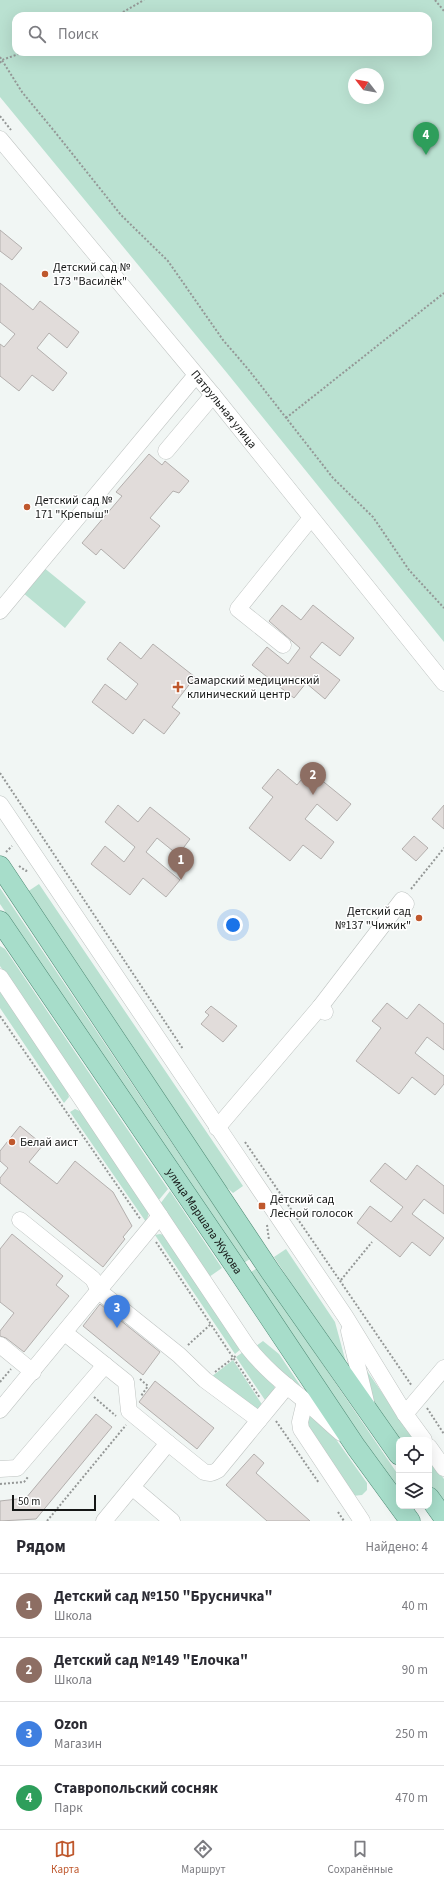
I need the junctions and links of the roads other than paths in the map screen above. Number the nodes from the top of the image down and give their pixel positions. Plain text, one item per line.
1 (0, 139) edge
2 (196, 374) junction
3 (213, 395) junction
4 (166, 451) dead end
5 (312, 518) junction
6 (0, 611) edge
7 (283, 645) dead end
8 (444, 683) edge
9 (0, 804) edge
10 (0, 866) edge
11 (404, 902) road end
12 (0, 921) edge
13 (0, 977) edge
14 (217, 1128) junction
15 (160, 1216) junction
16 (20, 1220) dead end
17 (99, 1290) junction
18 (345, 1316) junction
19 (65, 1333) junction
20 (0, 1345) edge
21 (105, 1365) junction
22 (444, 1368) edge
23 (32, 1372) junction
24 (287, 1386) junction
25 (305, 1400) junction
26 (0, 1410) edge
27 (405, 1414) junction
28 (263, 1415) junction
29 (370, 1415) junction
30 (422, 1437) edge
31 (168, 1443) junction
32 (356, 1447) junction
33 (432, 1451) edge
34 (396, 1452) edge
35 (444, 1468) edge
36 (0, 1469) edge
37 (132, 1487) junction
38 (432, 1501) edge
39 (444, 1518) edge
40 (104, 1521) edge
41 (172, 1521) edge
42 (362, 1521) edge
43 (410, 1521) edge

1 - 2 street, Патрульная улица
2 - 3 street, Патрульная улица
2 - 6 street
3 - 4 street
3 - 5 street, Патрульная улица
5 - 7 street
5 - 8 street, Патрульная улица
9 - 14 street
10 - 29 main road
11 - 14 street
12 - 32 main road, улица Маршала Жукова
13 - 15 street
14 - 18 street
15 - 17 street
15 - 24 street
16 - 17 street
17 - 19 street
17 - 28 street
18 - 27 street
18 - 29 street
19 - 21 street
19 - 23 street
20 - 23 street
21 - 31 street
21 - 36 street
22 - 27 street
23 - 26 street
24 - 25 street
24 - 28 street
25 - 32 street
25 - 42 street
27 - 30 street
28 - 31 street
29 - 34 main road
31 - 37 street
32 - 43 main road, улица Маршала Жукова
33 - 35 street
37 - 40 street
37 - 41 street
38 - 39 main road

